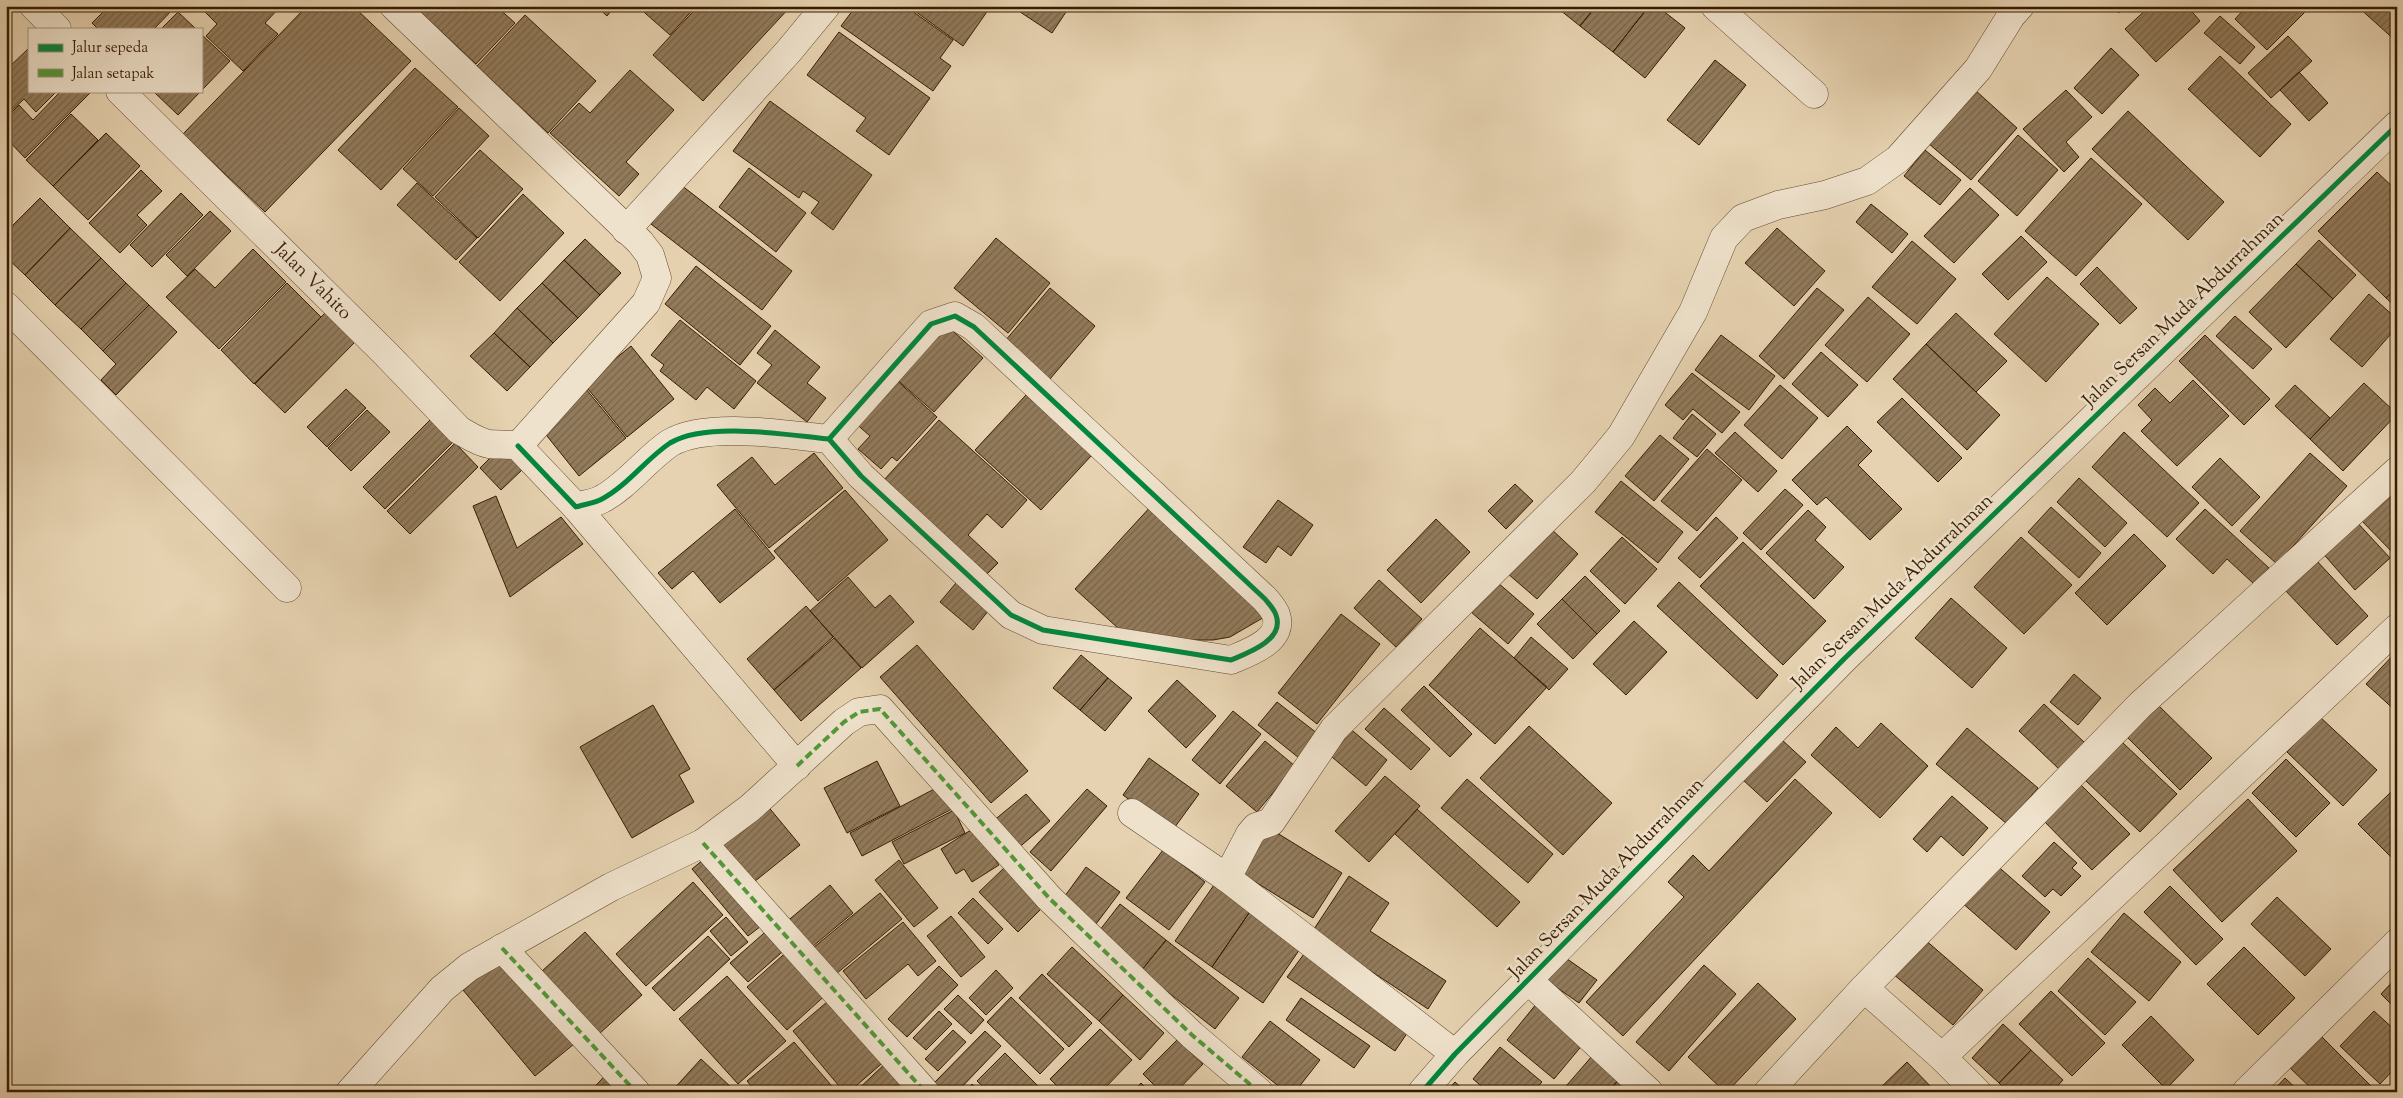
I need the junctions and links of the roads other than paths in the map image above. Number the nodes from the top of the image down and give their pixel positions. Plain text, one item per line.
1 (34, 6) edge
2 (394, 6) edge
3 (826, 6) edge
4 (1715, 6) edge
5 (2020, 6) edge
6 (56, 28) edge
7 (121, 92) edge
8 (1814, 94) dead end
9 (2397, 125) edge
10 (626, 230) junction
11 (6, 306) edge
12 (829, 439) junction
13 (518, 446) junction
14 (2397, 471) edge
15 (576, 507) junction
16 (287, 588) dead end
17 (2397, 628) edge
18 (790, 759) junction
19 (1132, 813) dead end
20 (704, 843) junction
21 (1227, 878) junction
22 (2397, 943) edge
23 (502, 948) junction
24 (1529, 980) junction
25 (1864, 988) junction
26 (1455, 1054) junction
27 (1942, 1057) junction
28 (350, 1092) edge
29 (636, 1092) edge
30 (925, 1092) edge
31 (1259, 1092) edge
32 (1422, 1092) edge
33 (1649, 1092) edge
34 (1768, 1092) edge
35 (1977, 1092) edge
36 (2246, 1092) edge

1 - 6 street
2 - 10 street
3 - 10 street
4 - 8 street
5 - 21 street
7 - 13 street, Jalan Vahito
9 - 24 street, Jalan Sersan Muda Abdurrahman
10 - 13 street
11 - 16 street
12 - 12 street
12 - 15 street
13 - 15 street
14 - 25 street
15 - 18 street
17 - 27 street
18 - 20 street
18 - 31 street
19 - 21 street
20 - 23 street
20 - 30 street
21 - 26 street
22 - 36 street
23 - 28 street
23 - 29 street
24 - 26 street, Jalan Sersan Muda Abdurrahman
24 - 33 street
25 - 27 street
25 - 34 street
26 - 32 street, Jalan Sersan Muda Abdurrahman
27 - 35 street

